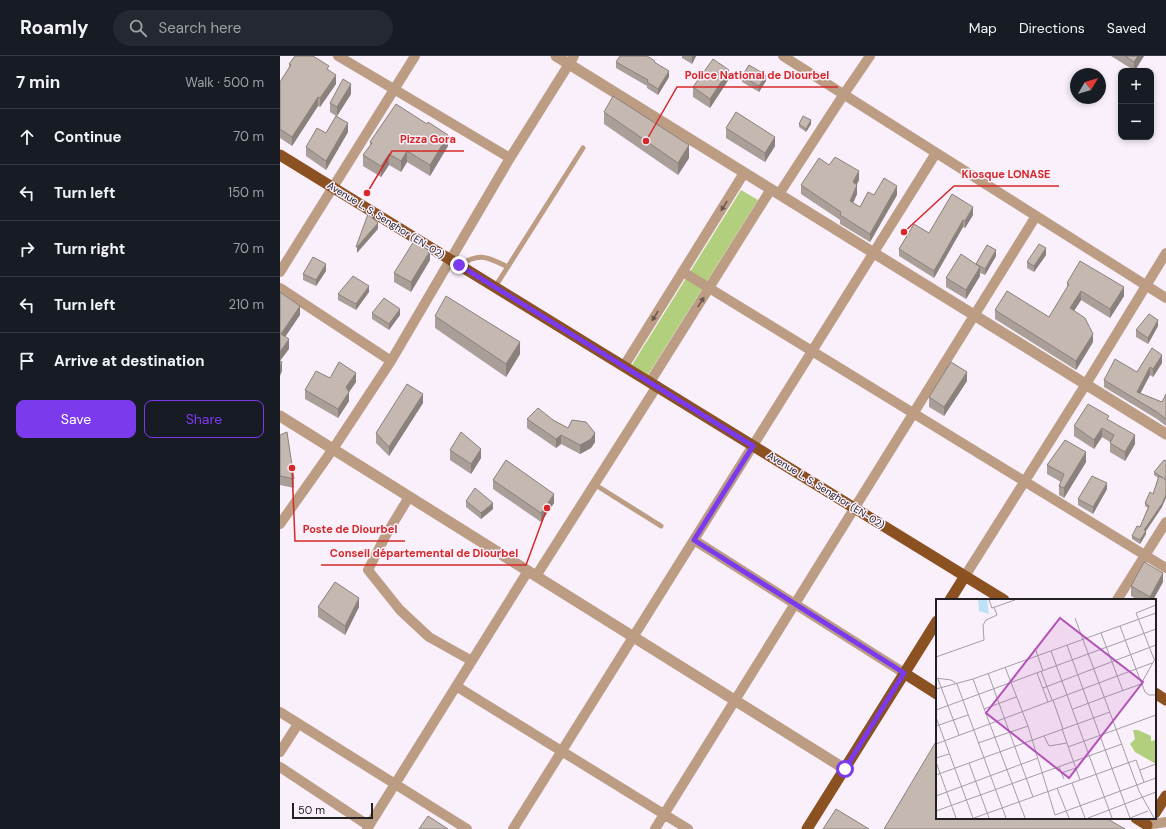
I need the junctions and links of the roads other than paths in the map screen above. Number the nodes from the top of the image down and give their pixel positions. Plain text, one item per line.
1 (338, 56) edge
2 (415, 56) edge
3 (556, 56) edge
4 (783, 56) edge
5 (870, 56) edge
6 (571, 60) edge
7 (394, 89) junction
8 (844, 94) junction
9 (583, 148) dead end
10 (936, 154) junction
11 (280, 155) edge
12 (510, 158) junction
13 (744, 173) junction
14 (333, 187) junction
15 (775, 192) junction
16 (1036, 216) junction
17 (874, 253) junction
18 (1166, 253) edge
19 (455, 262) junction
20 (508, 267) junction
21 (280, 272) edge
22 (683, 272) junction
23 (1146, 285) junction
24 (495, 287) junction
25 (280, 288) edge
26 (710, 288) junction
27 (1166, 298) edge
28 (975, 315) junction
29 (812, 351) junction
30 (392, 361) junction
31 (624, 366) junction
32 (654, 384) junction
33 (1086, 384) junction
34 (914, 413) junction
35 (280, 416) edge
36 (1166, 434) edge
37 (753, 446) junction
38 (333, 449) junction
39 (1025, 481) junction
40 (594, 484) junction
41 (409, 496) junction
42 (854, 508) junction
43 (1166, 522) edge
44 (280, 524) edge
45 (661, 526) dead end
46 (694, 540) junction
47 (1145, 555) junction
48 (1166, 568) edge
49 (532, 573) junction
50 (965, 576) junction
51 (951, 599) edge
52 (1002, 599) edge
53 (1119, 599) edge
54 (795, 604) junction
55 (936, 623) edge
56 (633, 637) junction
57 (472, 661) junction
58 (904, 673) junction
59 (456, 686) junction
60 (936, 693) edge
61 (1156, 694) edge
62 (735, 700) junction
63 (1166, 700) edge
64 (280, 712) edge
65 (298, 724) junction
66 (280, 752) edge
67 (562, 752) junction
68 (280, 767) edge
69 (845, 769) junction
70 (395, 784) junction
71 (1166, 796) edge
72 (1156, 811) edge
73 (664, 814) junction
74 (1138, 819) edge
75 (1166, 822) edge
76 (1148, 824) edge
77 (368, 828) edge
78 (467, 829) edge
79 (513, 829) edge
80 (654, 829) edge
81 (688, 829) edge
82 (807, 829) edge

1 - 7 street
2 - 7 street
3 - 6 street
4 - 8 street
5 - 8 street
6 - 12 street
6 - 13 street
7 - 12 street
7 - 14 street
8 - 10 street
8 - 15 street
9 - 20 lane
10 - 16 street
10 - 17 street
11 - 14 main road, Avenue L. S. Senghor (EN-02)
12 - 19 street
13 - 15 street
13 -> 22 street
14 - 19 main road, Avenue L. S. Senghor (EN-02)
14 - 21 street
15 - 17 street
15 - 26 street
16 - 23 street
16 - 28 street
17 - 28 street
17 - 29 street
18 - 23 street
19 - 20 lane
19 - 24 main road, Avenue L. S. Senghor (EN-02)
19 - 30 street
20 - 24 lane
22 - 26 street
22 -> 31 street
23 - 27 street
23 - 33 street
24 - 31 main road, Avenue L. S. Senghor (EN-02)
25 - 30 street
26 - 29 street
32 -> 26 street
28 - 33 street
28 - 34 street
29 - 34 street
29 - 37 street
30 - 38 street
31 - 32 main road, Avenue L. S. Senghor (EN-02)
32 - 37 main road, Avenue L. S. Senghor (EN-02)
32 - 40 street
33 - 36 street
33 - 39 street
34 - 39 street
34 - 42 street
35 - 38 street
37 - 42 main road, Avenue L. S. Senghor (EN-02)
37 - 46 street
38 - 41 street
38 - 44 street
39 - 47 street
39 - 50 street
40 - 45 lane
40 - 49 street
41 - 49 street
41 - 57 street
42 - 50 main road, Avenue L. S. Senghor (EN-02)
42 - 54 street
43 - 47 street
46 - 54 street
46 - 56 street
47 - 48 street
47 - 53 street
49 - 56 street
49 - 57 street
50 - 51 main road
50 - 52 main road, Avenue L. S. Senghor (EN-02)
54 - 58 street
54 - 62 street
55 - 58 main road
56 - 62 street
56 - 67 street
57 - 59 street
58 - 60 main road
58 - 69 main road
59 - 67 street
59 - 70 street
61 - 63 main road
62 - 69 street
62 - 73 street
64 - 65 street
65 - 66 street
65 - 70 street
67 - 73 street
67 - 79 street
68 - 77 street
69 - 82 main road
70 - 77 street
70 - 78 street
71 - 72 main road
73 - 80 street
73 - 81 street
74 - 76 main road
75 - 76 street

